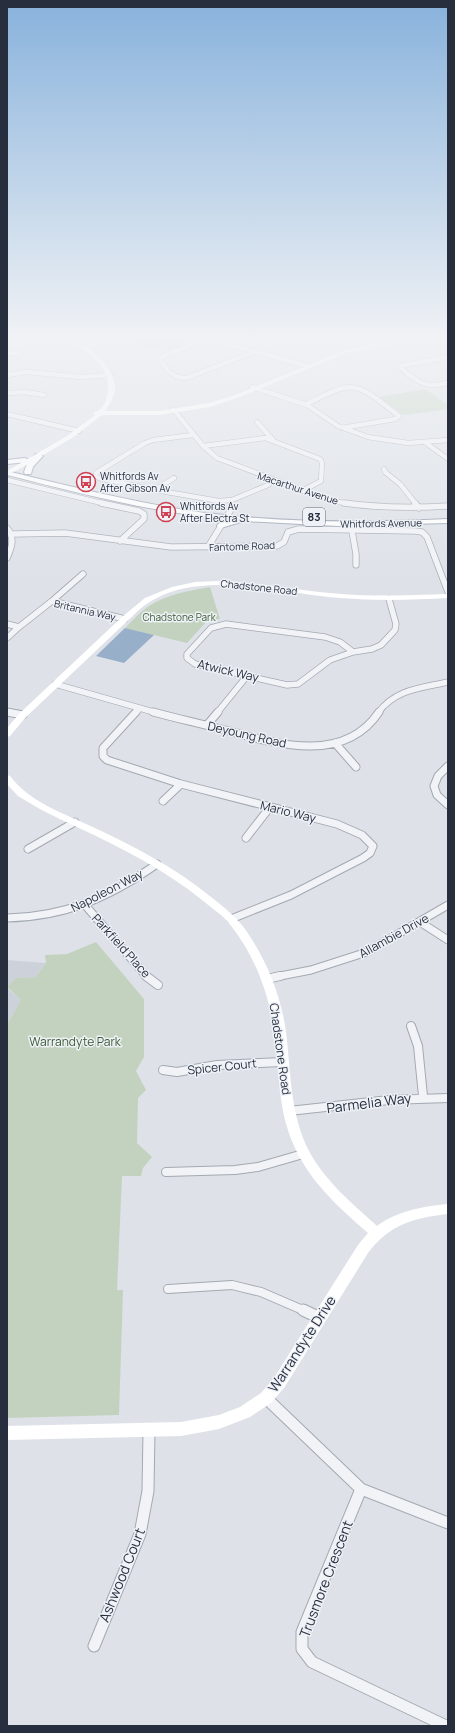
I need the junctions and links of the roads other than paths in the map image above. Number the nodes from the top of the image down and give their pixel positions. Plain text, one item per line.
1 (27, 419) edge
2 (91, 419) edge
3 (180, 419) edge
4 (328, 419) edge
5 (395, 419) edge
6 (257, 422) dead end
7 (342, 428) junction
8 (77, 431) junction
9 (193, 435) junction
10 (273, 440) junction
11 (448, 440) edge
12 (426, 443) junction
13 (203, 446) junction
14 (39, 456) junction
15 (448, 459) edge
16 (25, 460) joint
17 (384, 469) dead end
18 (9, 470) edge
19 (28, 472) junction
20 (174, 478) dead end
21 (273, 481) junction
22 (155, 490) junction
23 (302, 491) junction
24 (448, 506) edge
25 (419, 508) junction
26 (228, 514) junction
27 (448, 515) edge
28 (252, 520) junction
29 (448, 521) edge
30 (221, 526) junction
31 (7, 528) edge
32 (352, 531) junction
33 (12, 534) junction
34 (120, 541) junction
35 (208, 547) junction
36 (7, 558) edge
37 (356, 565) dead end
38 (83, 574) dead end
39 (448, 592) edge
40 (448, 596) edge
41 (389, 598) junction
42 (52, 601) junction
43 (125, 619) junction
44 (7, 624) edge
45 (19, 627) junction
46 (7, 638) edge
47 (353, 652) junction
48 (247, 676) junction
49 (448, 682) edge
50 (56, 684) junction
51 (139, 709) junction
52 (7, 712) edge
53 (23, 715) junction
54 (206, 725) junction
55 (7, 734) edge
56 (334, 744) junction
57 (448, 766) edge
58 (356, 767) dead end
59 (181, 784) junction
60 (9, 785) edge
61 (163, 801) dead end
62 (448, 805) edge
63 (270, 808) junction
64 (75, 822) junction
65 (246, 838) dead end
66 (28, 849) dead end
67 (157, 864) junction
68 (85, 905) junction
69 (448, 905) edge
70 (7, 918) edge
71 (231, 919) junction
72 (420, 922) junction
73 (448, 940) edge
74 (267, 979) junction
75 (158, 985) dead end
76 (411, 1026) dead end
77 (282, 1062) junction
78 (163, 1070) dead end
79 (423, 1096) junction
80 (448, 1098) edge
81 (289, 1111) junction
82 (303, 1154) junction
83 (166, 1172) dead end
84 (448, 1209) edge
85 (377, 1233) junction
86 (168, 1289) dead end
87 (320, 1318) junction
88 (266, 1398) junction
89 (149, 1430) junction
90 (7, 1434) edge
91 (361, 1489) junction
92 (448, 1523) edge
93 (94, 1646) dead end
94 (446, 1726) edge

1 - 8 street
2 - 8 street
3 - 9 street, Macarthur Avenue
4 - 7 street
5 - 7 street
6 - 10 street
7 - 12 street
8 - 14 street
8 - 16 street
9 - 13 street, Macarthur Avenue
9 - 22 street
10 - 13 street
10 - 23 street
11 - 12 street
12 - 15 street
13 - 21 street, Macarthur Avenue
14 - 18 street
14 - 19 main road
16 - 18 main road
17 - 25 street
18 - 19 main road, Whitfords Avenue / 83
18 - 26 main road, Whitfords Avenue / 83
18 - 34 street
19 - 26 main road, Whitfords Avenue / 83
20 - 22 street
21 - 22 street
21 - 23 street, Macarthur Avenue
23 - 25 street, Macarthur Avenue
24 - 25 street, Macarthur Avenue
26 - 27 main road, Whitfords Avenue / 83
26 - 28 main road, Whitfords Avenue / 83
26 - 30 street
28 - 29 main road, Whitfords Avenue / 83
28 - 30 main road
30 - 35 street
31 - 33 street
32 - 35 street, Fantome Road
32 - 37 street
32 - 39 street, Fantome Road
33 - 34 street, Fantome Road
33 - 36 street
34 - 35 street, Fantome Road
38 - 42 street
40 - 41 street, Chadstone Road
41 - 43 street, Chadstone Road
41 - 47 street, Atwick Way
42 - 43 street, Britannia Way
42 - 45 street, Britannia Way
43 - 50 street, Chadstone Road
44 - 45 street
45 - 46 street, Britannia Way
47 - 48 street, Atwick Way
47 - 48 street, Atwick Way
48 - 54 street
49 - 56 street, Deyoung Road
50 - 51 street, Deyoung Road
50 - 53 street, Chadstone Road
51 - 54 street, Deyoung Road
51 - 59 street, Mario Way
52 - 53 street
53 - 55 street, Chadstone Road
54 - 56 street, Deyoung Road
56 - 58 street
57 - 62 street
59 - 61 street
59 - 63 street, Mario Way
60 - 64 street, Chadstone Road
63 - 65 street
63 - 71 street, Mario Way
64 - 66 street
64 - 67 street, Chadstone Road
67 - 68 street, Napoleon Way
67 - 71 street, Chadstone Road
68 - 70 street, Napoleon Way
68 - 75 street, Parkfield Place
69 - 72 street, Allambie Drive
71 - 74 street, Chadstone Road
72 - 73 street
72 - 74 street, Allambie Drive
74 - 77 street, Chadstone Road
76 - 79 street
77 - 78 street, Spicer Court
77 - 81 street, Chadstone Road
79 - 80 street, Parmelia Way
79 - 81 street, Parmelia Way
81 - 82 street, Chadstone Road
82 - 83 street
82 - 85 street, Chadstone Road
84 - 85 street, Warrandyte Drive
85 - 87 street, Warrandyte Drive
86 - 87 street
87 - 88 street, Warrandyte Drive
88 - 89 street, Warrandyte Drive
88 - 91 street
89 - 90 street, Warrandyte Drive
89 - 93 street, Ashwood Court
91 - 92 street
91 - 94 street, Trusmore Crescent

